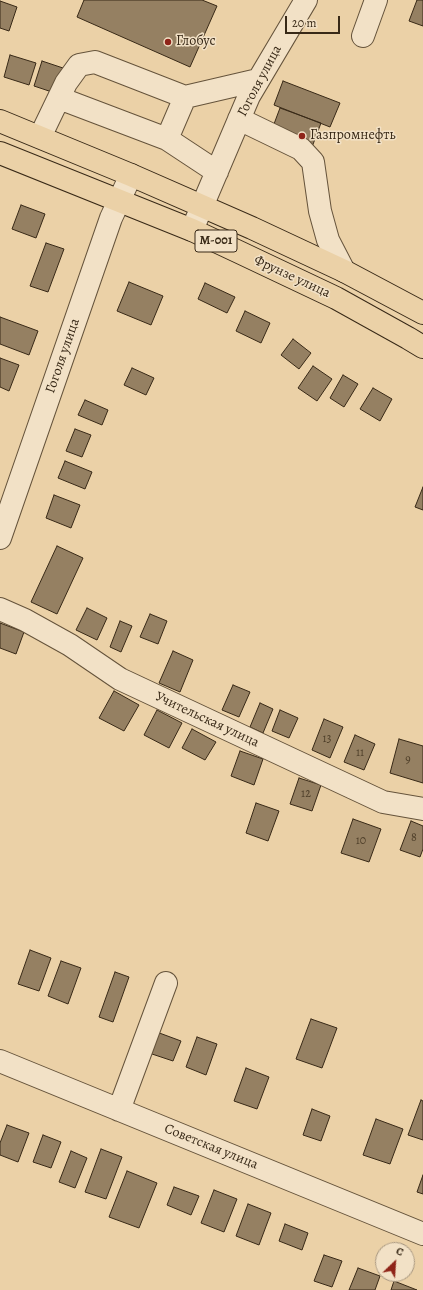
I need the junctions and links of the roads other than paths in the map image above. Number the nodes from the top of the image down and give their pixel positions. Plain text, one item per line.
1 (306, 0) edge
2 (376, 0) edge
3 (363, 36) dead end
4 (258, 80) junction
5 (185, 97) junction
6 (59, 98) junction
7 (240, 119) junction
8 (0, 121) edge
9 (40, 137) junction
10 (167, 139) junction
11 (0, 153) edge
12 (217, 172) junction
13 (131, 175) junction
14 (120, 200) junction
15 (203, 206) junction
16 (192, 230) junction
17 (344, 271) junction
18 (423, 313) edge
19 (423, 347) edge
20 (0, 538) edge
21 (0, 610) edge
22 (423, 809) edge
23 (166, 983) dead end
24 (0, 1061) edge
25 (119, 1110) junction
26 (423, 1234) edge

1 - 4 street, Гоголя улица
2 - 3 street
4 - 5 street
4 - 7 street, Гоголя улица
5 - 6 street
5 - 10 street
6 - 9 street
6 - 10 street
7 - 12 street, Гоголя улица
7 - 17 street
8 - 9 main road, Фрунзе улица / M-001
9 - 13 main road, Фрунзе улица / M-001
10 - 12 street
11 - 14 main road, Фрунзе улица / M-001
12 - 15 street, Гоголя улица
13 - 14 street, Гоголя улица
13 - 15 main road, Фрунзе улица / M-001
14 - 16 main road, Фрунзе улица / M-001
14 - 20 street, Гоголя улица
15 - 16 street, Гоголя улица
15 - 17 main road, Фрунзе улица / M-001
16 - 19 main road, Фрунзе улица / M-001
17 - 18 main road, Фрунзе улица / M-001
21 - 22 street, Учительская улица
23 - 25 street
24 - 25 street, Советская улица
25 - 26 street, Советская улица

